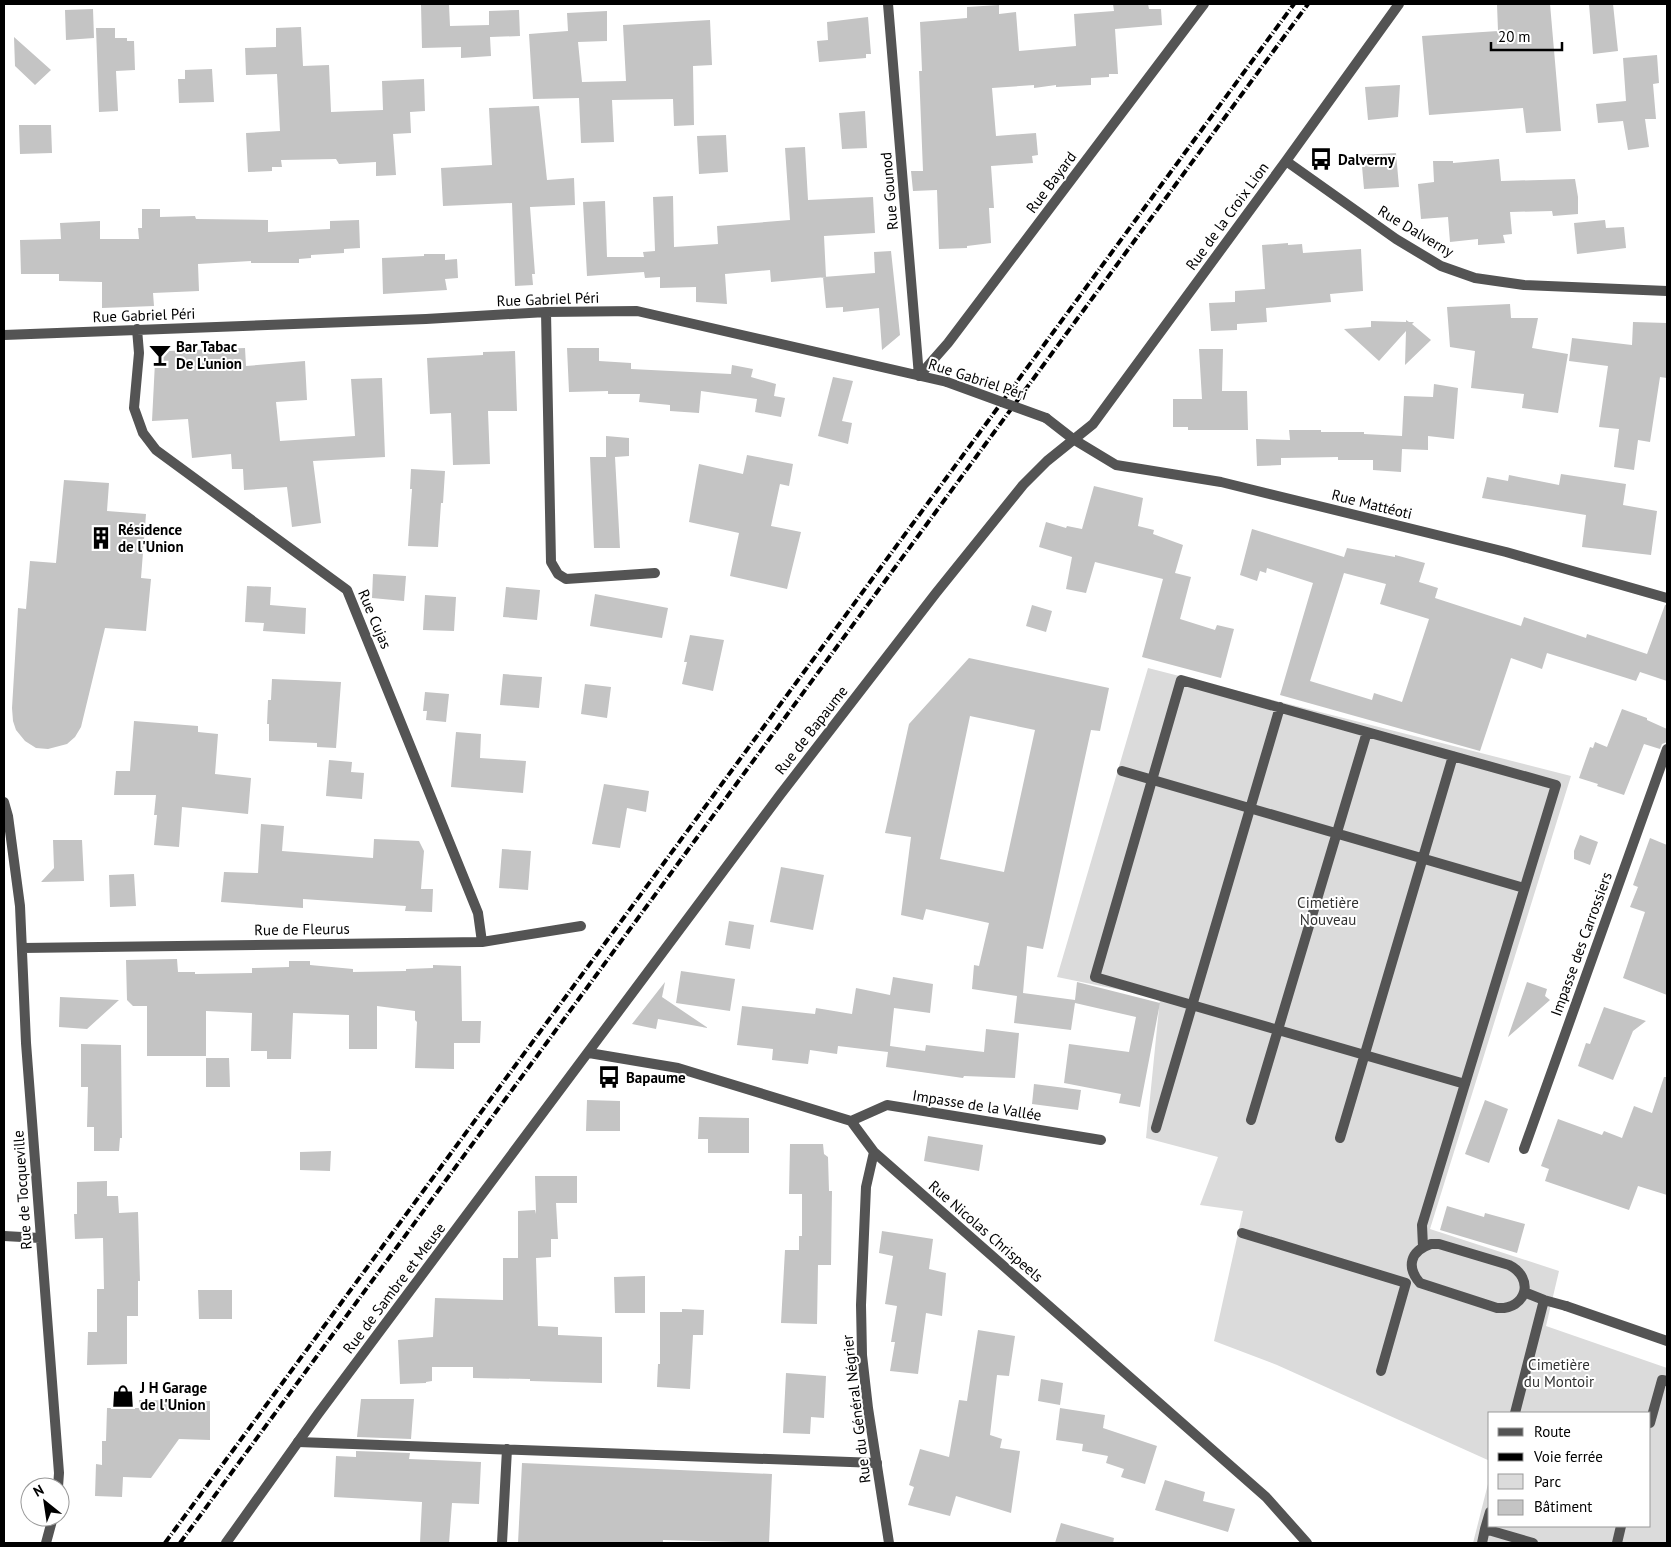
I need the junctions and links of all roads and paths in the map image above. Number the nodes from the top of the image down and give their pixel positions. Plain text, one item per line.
1 (888, 4) edge
2 (1204, 4) edge
3 (1399, 4) edge
4 (1286, 161) junction
5 (1667, 291) edge
6 (546, 312) junction
7 (137, 329) junction
8 (4, 335) edge
9 (920, 376) junction
10 (1073, 439) junction
11 (655, 573) dead end
12 (1667, 598) edge
13 (1280, 708) junction
14 (1367, 732) junction
15 (1667, 749) edge
16 (1453, 756) junction
17 (1122, 771) dead end
18 (1152, 780) junction
19 (4, 802) edge
20 (1250, 808) junction
21 (1337, 834) junction
22 (1423, 859) junction
23 (1524, 888) junction
24 (581, 926) dead end
25 (482, 942) junction
26 (22, 948) junction
27 (1192, 1005) junction
28 (1278, 1030) junction
29 (589, 1053) junction
30 (1364, 1055) junction
31 (1465, 1084) junction
32 (1251, 1120) dead end
33 (851, 1121) junction
34 (1156, 1128) dead end
35 (1340, 1138) dead end
36 (1101, 1140) dead end
37 (1524, 1149) dead end
38 (874, 1152) junction
39 (1242, 1234) dead end
40 (4, 1236) edge
41 (40, 1238) junction
42 (1422, 1247) junction
43 (1410, 1280) junction
44 (1524, 1292) junction
45 (1544, 1300) junction
46 (1667, 1341) edge
47 (1381, 1371) dead end
48 (1667, 1382) edge
49 (1515, 1412) edge
50 (1651, 1419) edge
51 (298, 1442) junction
52 (507, 1449) junction
53 (877, 1464) junction
54 (59, 1477) edge
55 (1488, 1519) edge
56 (50, 1527) edge
57 (1621, 1527) edge
58 (1485, 1529) junction
59 (46, 1543) edge
60 (226, 1543) edge
61 (502, 1543) edge
62 (889, 1543) edge
63 (1306, 1543) edge
64 (1482, 1543) edge
65 (1533, 1543) edge
66 (1616, 1543) edge

1 - 9 street, Rue Gounod
2 - 9 street, Rue Bayard
3 - 4 street, Rue de la Croix Lion
4 - 5 street, Rue Dalverny
4 - 10 street, Rue de la Croix Lion
6 - 7 street, Rue Gabriel Péri
6 - 9 street, Rue Gabriel Péri
6 - 11 street
7 - 8 street, Rue Gabriel Péri
7 - 25 street, Rue Cujas
9 - 10 street, Rue Gabriel Péri, bridge
10 - 12 street, Rue Mattéoti
10 - 29 street, Rue de Bapaume
13 - 14 street
13 - 18 street
13 - 20 street
14 - 16 street
14 - 21 street
15 - 37 street, Impasse des Carrossiers
16 - 22 street
16 - 23 street
17 - 18 street
18 - 20 street
18 - 27 street
19 - 26 street, Rue de Tocqueville
20 - 21 street
20 - 27 street
21 - 22 street
21 - 28 street
22 - 23 street
22 - 30 street
23 - 31 street
24 - 25 street, Rue de Fleurus
25 - 26 street, Rue de Fleurus
26 - 41 street, Rue de Tocqueville
27 - 28 street
27 - 34 street
28 - 30 street
28 - 32 street
29 - 33 street
29 - 51 street, Rue de Sambre et Meuse
30 - 31 street
30 - 35 street
31 - 42 street
33 - 36 street, Impasse de la Vallée
33 - 38 street, Rue Nicolas Chrispeels
38 - 53 street, Rue du Général Négrier
38 - 63 street, Rue Nicolas Chrispeels
39 - 43 street
40 - 41 street
41 - 54 street, Rue de Tocqueville
42 - 43 street
42 - 44 street
43 - 44 street
43 - 47 street
44 - 45 street
45 - 46 street
45 - 49 street
48 - 50 street
51 - 52 street
51 - 60 street, Rue de Sambre et Meuse
52 - 53 street
52 - 61 street
53 - 62 street, Rue du Général Négrier
55 - 58 street
56 - 59 street
57 - 66 street
58 - 64 street
58 - 65 street

